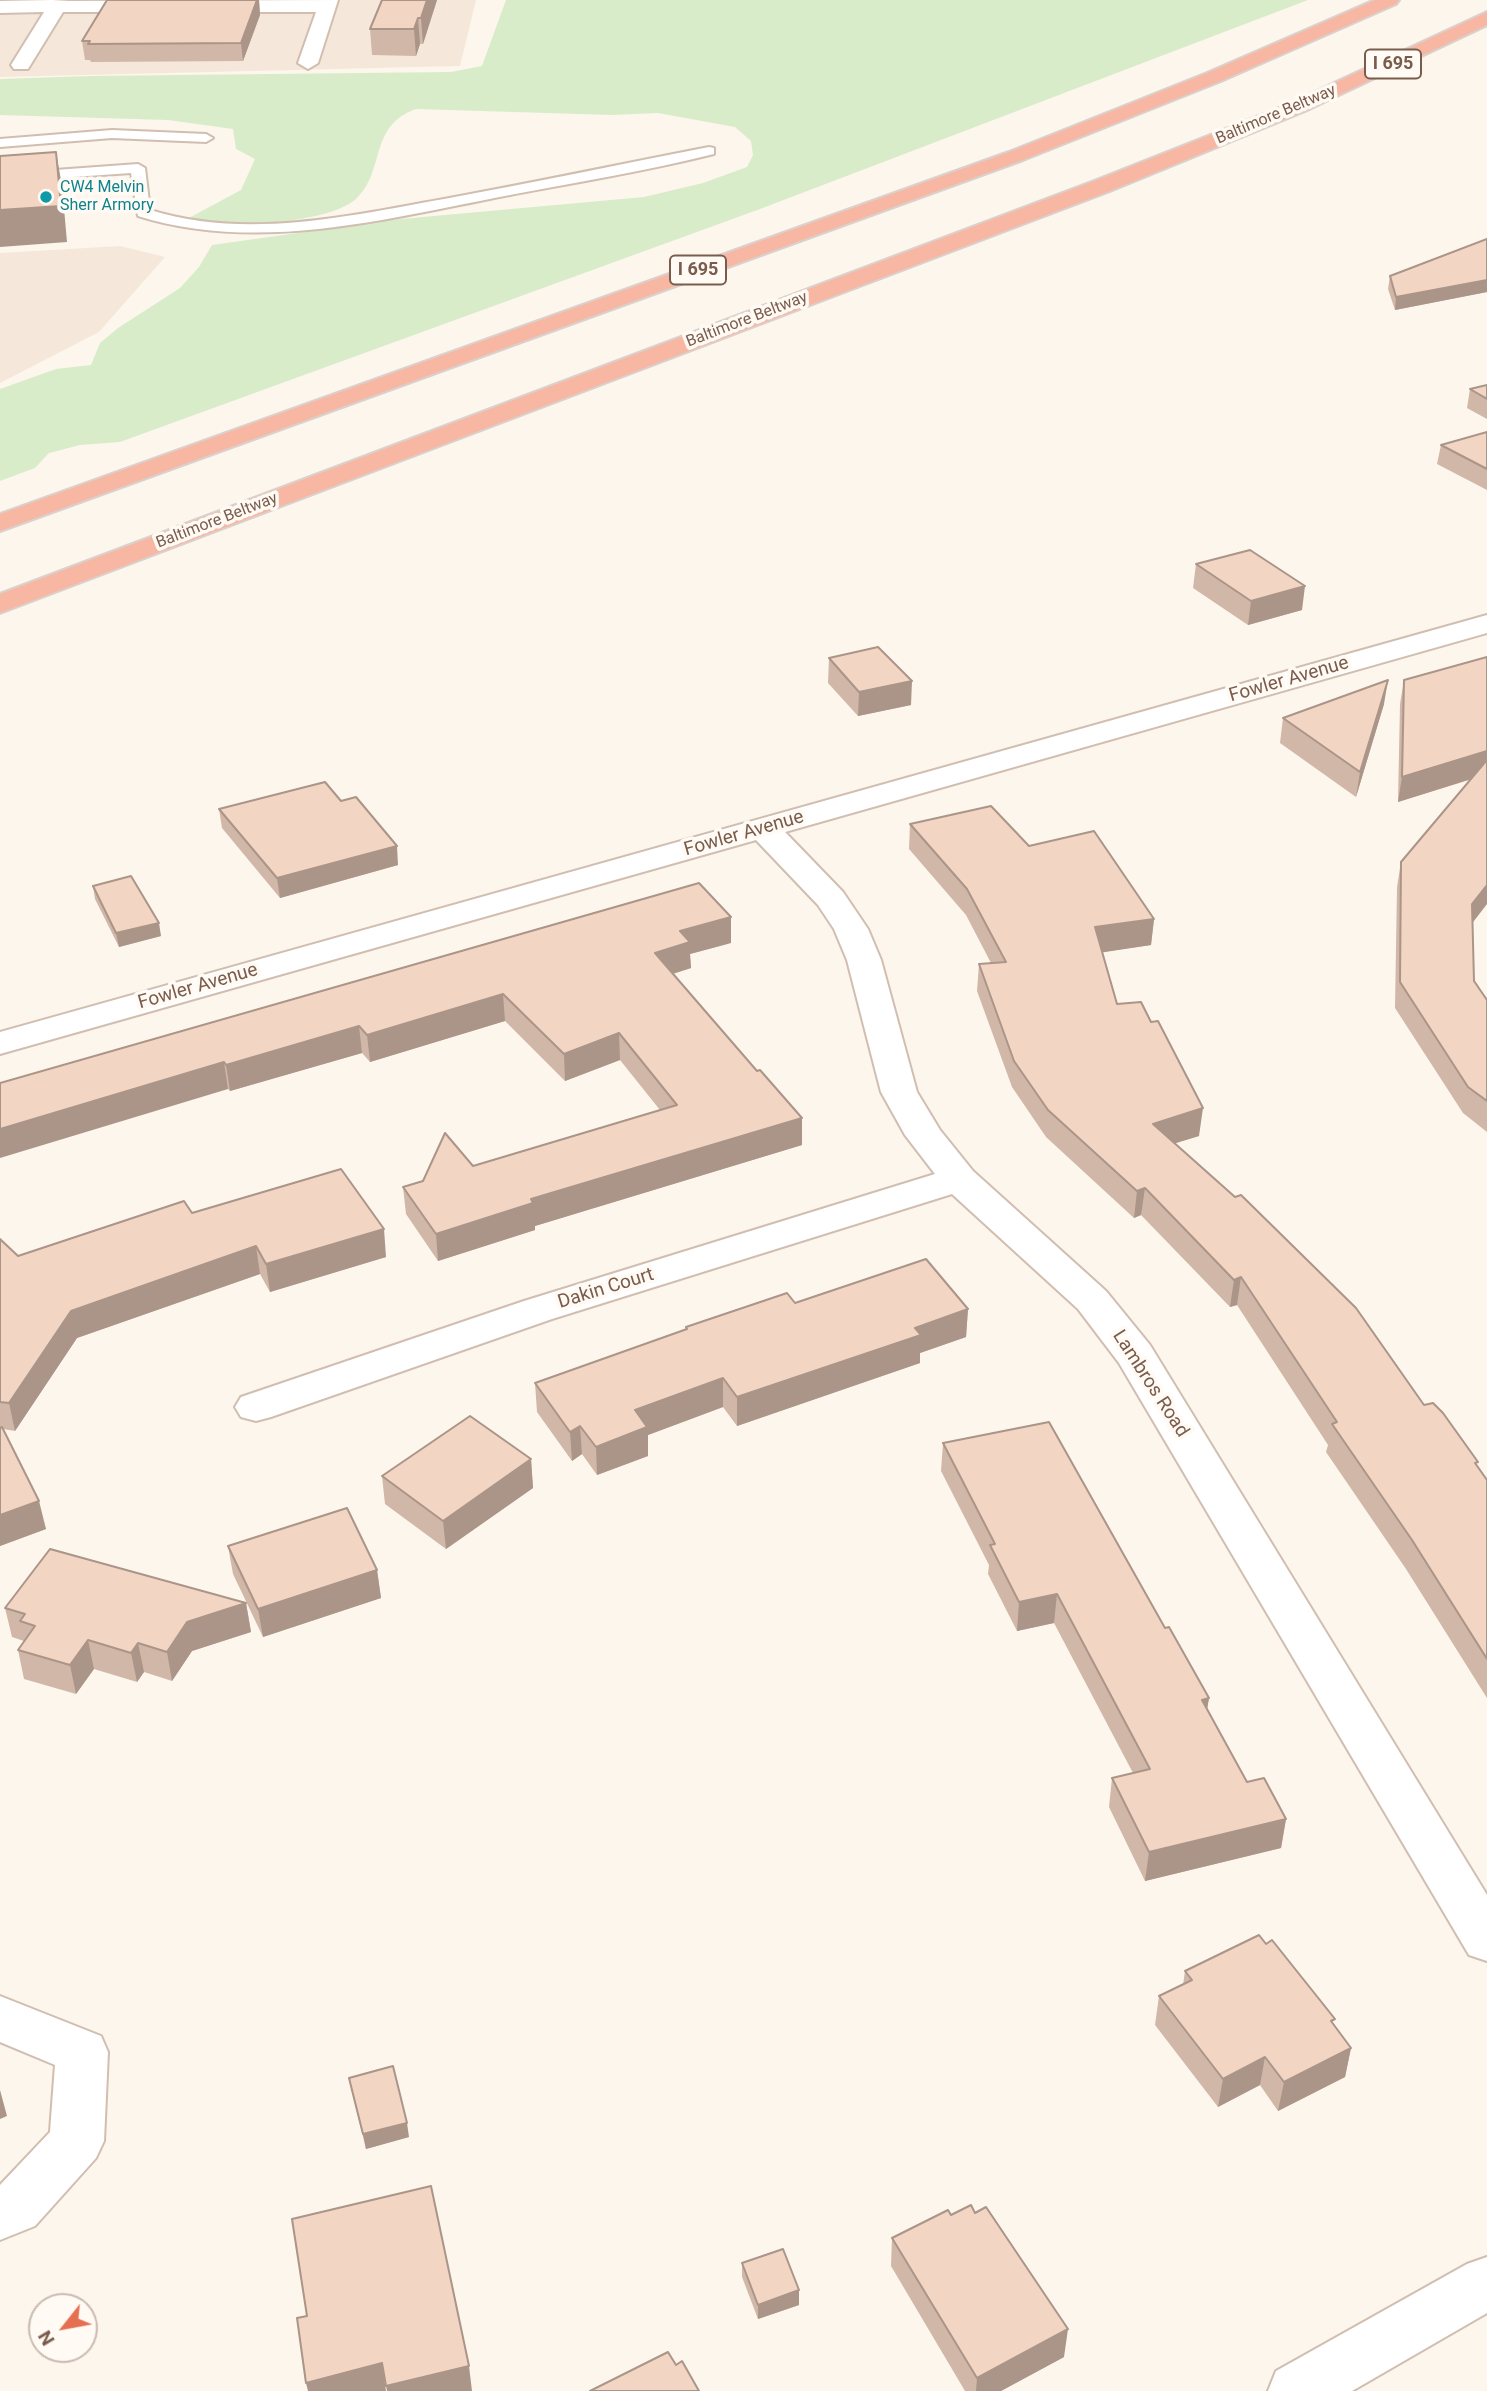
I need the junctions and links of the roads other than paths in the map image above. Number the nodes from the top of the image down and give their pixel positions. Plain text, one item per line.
1 (1384, 0) edge
2 (1390, 0) edge
3 (58, 3) edge
4 (329, 3) edge
5 (0, 7) edge
6 (1487, 18) edge
7 (1333, 27) junction
8 (308, 63) dead end
9 (21, 65) dead end
10 (206, 138) dead end
11 (0, 142) edge
12 (709, 150) dead end
13 (0, 178) edge
14 (0, 523) edge
15 (0, 604) edge
16 (1487, 624) edge
17 (763, 828) junction
18 (0, 1043) edge
19 (959, 1179) junction
20 (256, 1408) dead end
21 (1487, 1940) edge
22 (0, 2018) edge
23 (0, 2215) edge
24 (1487, 2283) edge
25 (1297, 2391) edge

1 - 7 highway
2 - 7 highway, I 695
3 - 4 street
3 - 5 street
3 - 9 street
4 - 8 street
6 - 15 highway, Baltimore Beltway / I 695
7 - 14 highway, I 695
10 - 11 lane
12 - 13 lane
16 - 17 street, Fowler Avenue
17 - 18 street, Fowler Avenue
17 - 19 street, Lambros Road
19 - 20 street, Dakin Court
19 - 21 street, Lambros Road
22 - 23 street
24 - 25 street

